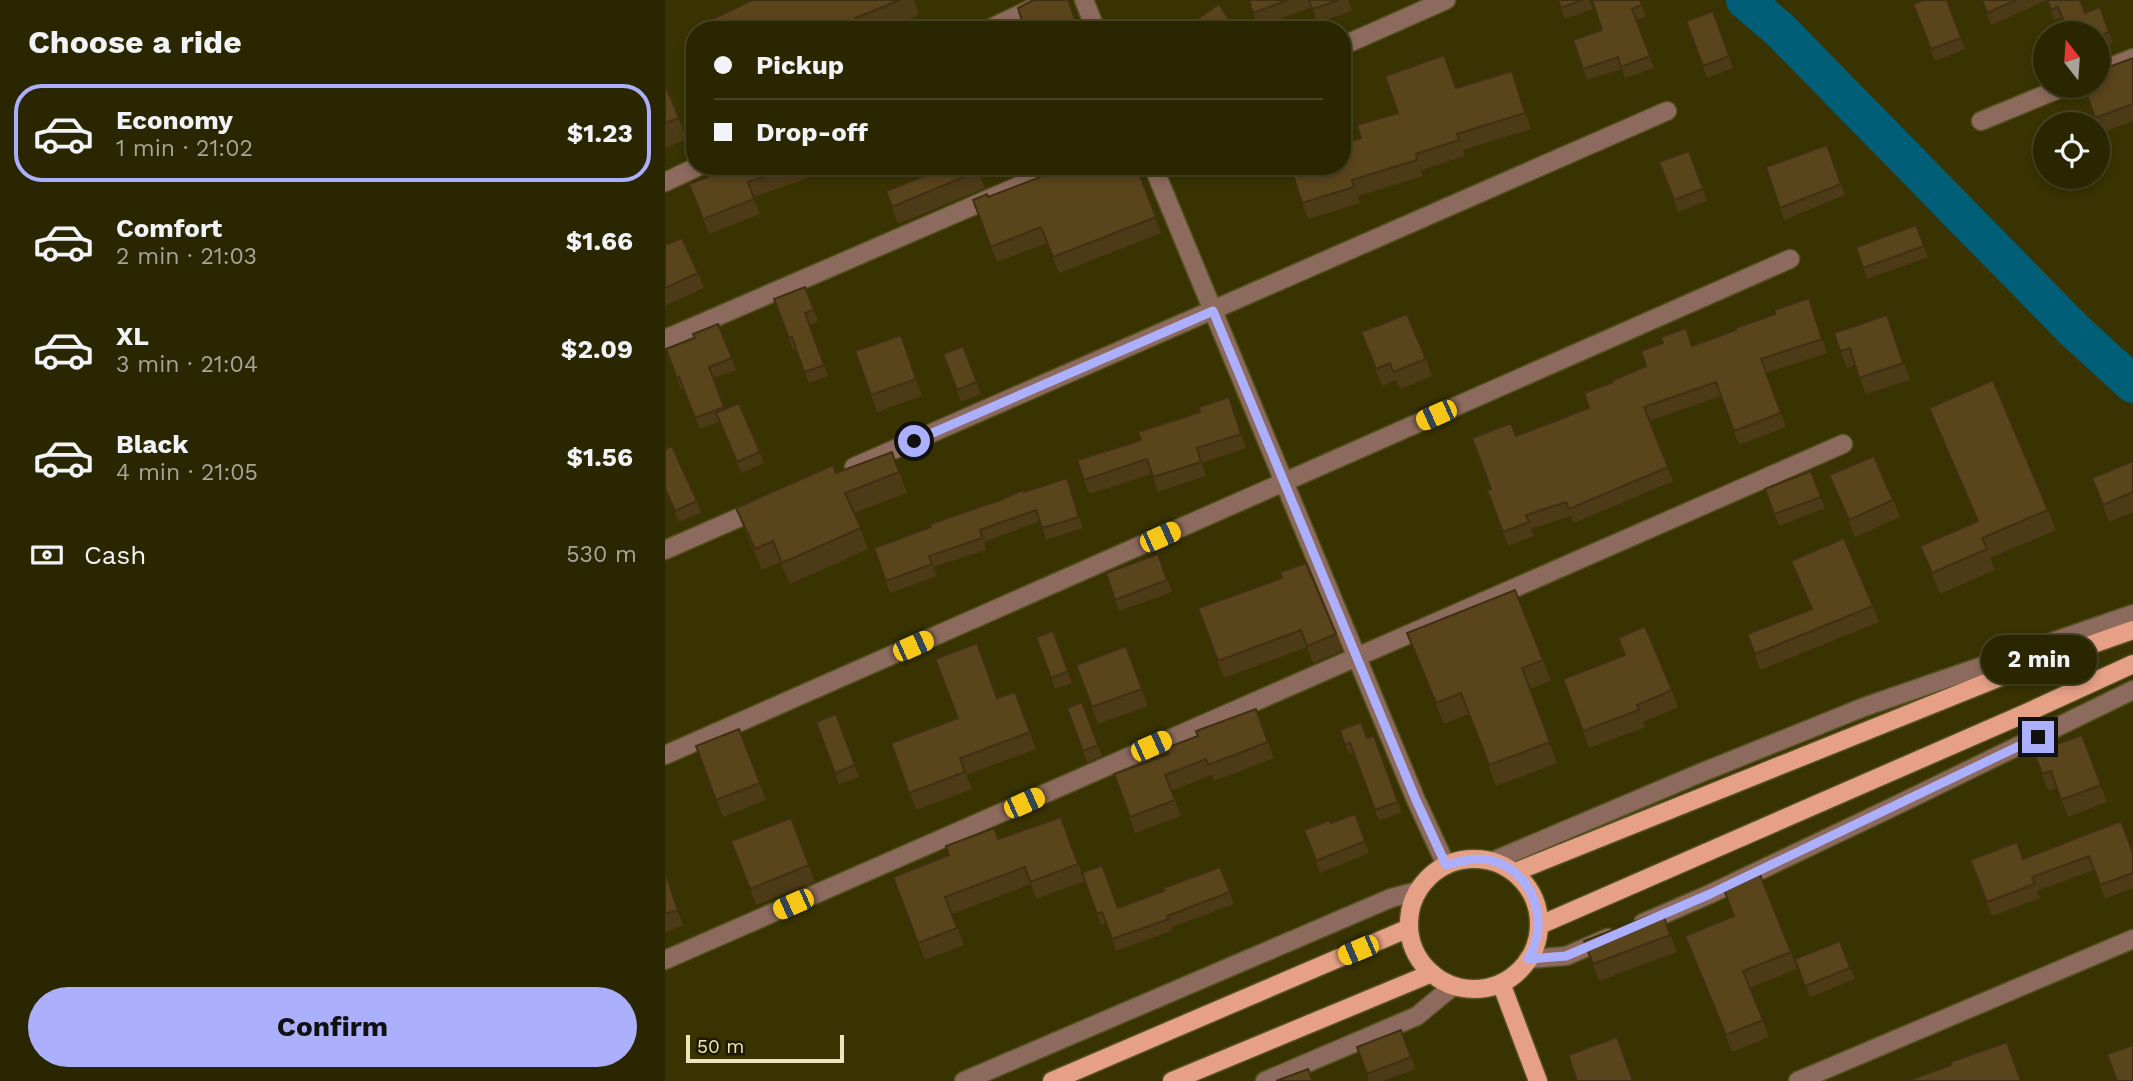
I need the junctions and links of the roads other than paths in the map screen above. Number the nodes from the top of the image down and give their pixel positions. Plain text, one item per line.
1 (1050, 0) edge
2 (1083, 0) edge
3 (1446, 0) edge
4 (1006, 21) edge
5 (1092, 21) edge
6 (1351, 42) edge
7 (2133, 58) edge
8 (2111, 67) edge
9 (2037, 98) edge
10 (1667, 111) dead end
11 (1981, 121) dead end
12 (686, 172) edge
13 (1044, 175) edge
14 (1157, 175) edge
15 (665, 182) edge
16 (1790, 259) dead end
17 (1213, 311) junction
18 (665, 339) edge
19 (1843, 444) dead end
20 (843, 472) edge
21 (1284, 483) junction
22 (780, 500) edge
23 (665, 550) edge
24 (2133, 614) edge
25 (2133, 630) edge
26 (1356, 656) junction
27 (2133, 664) edge
28 (2133, 690) edge
29 (665, 755) edge
30 (1493, 861) junction
31 (1446, 865) junction
32 (1515, 872) junction
33 (1418, 891) junction
34 (1540, 925) junction
35 (1409, 928) junction
36 (2133, 939) edge
37 (1528, 959) junction
38 (665, 960) edge
39 (1431, 973) junction
40 (1501, 983) junction
41 (1453, 986) junction
42 (964, 1081) edge
43 (1052, 1081) edge
44 (1172, 1081) edge
45 (1265, 1081) edge
46 (1538, 1081) edge
47 (1797, 1081) edge

1 - 4 street
2 - 5 street
3 - 6 street
7 - 8 street
9 - 11 street
10 - 17 street
12 - 15 street
13 - 18 street
14 - 17 street
16 - 21 street
17 - 20 street
17 - 21 street
19 - 26 street
21 - 26 street
21 - 29 street
22 - 23 street
24 - 30 street
25 - 32 main road
26 - 31 street
26 - 38 street
27 - 34 main road
28 - 37 street
30 - 31 main road
30 - 32 main road
31 - 33 main road
32 - 34 main road
33 - 35 main road
33 - 42 street
34 - 37 main road
35 - 39 main road
35 - 43 main road
36 - 47 street
37 - 40 main road
39 - 41 main road
39 - 44 main road
40 - 41 main road
40 - 46 main road
41 - 45 street

